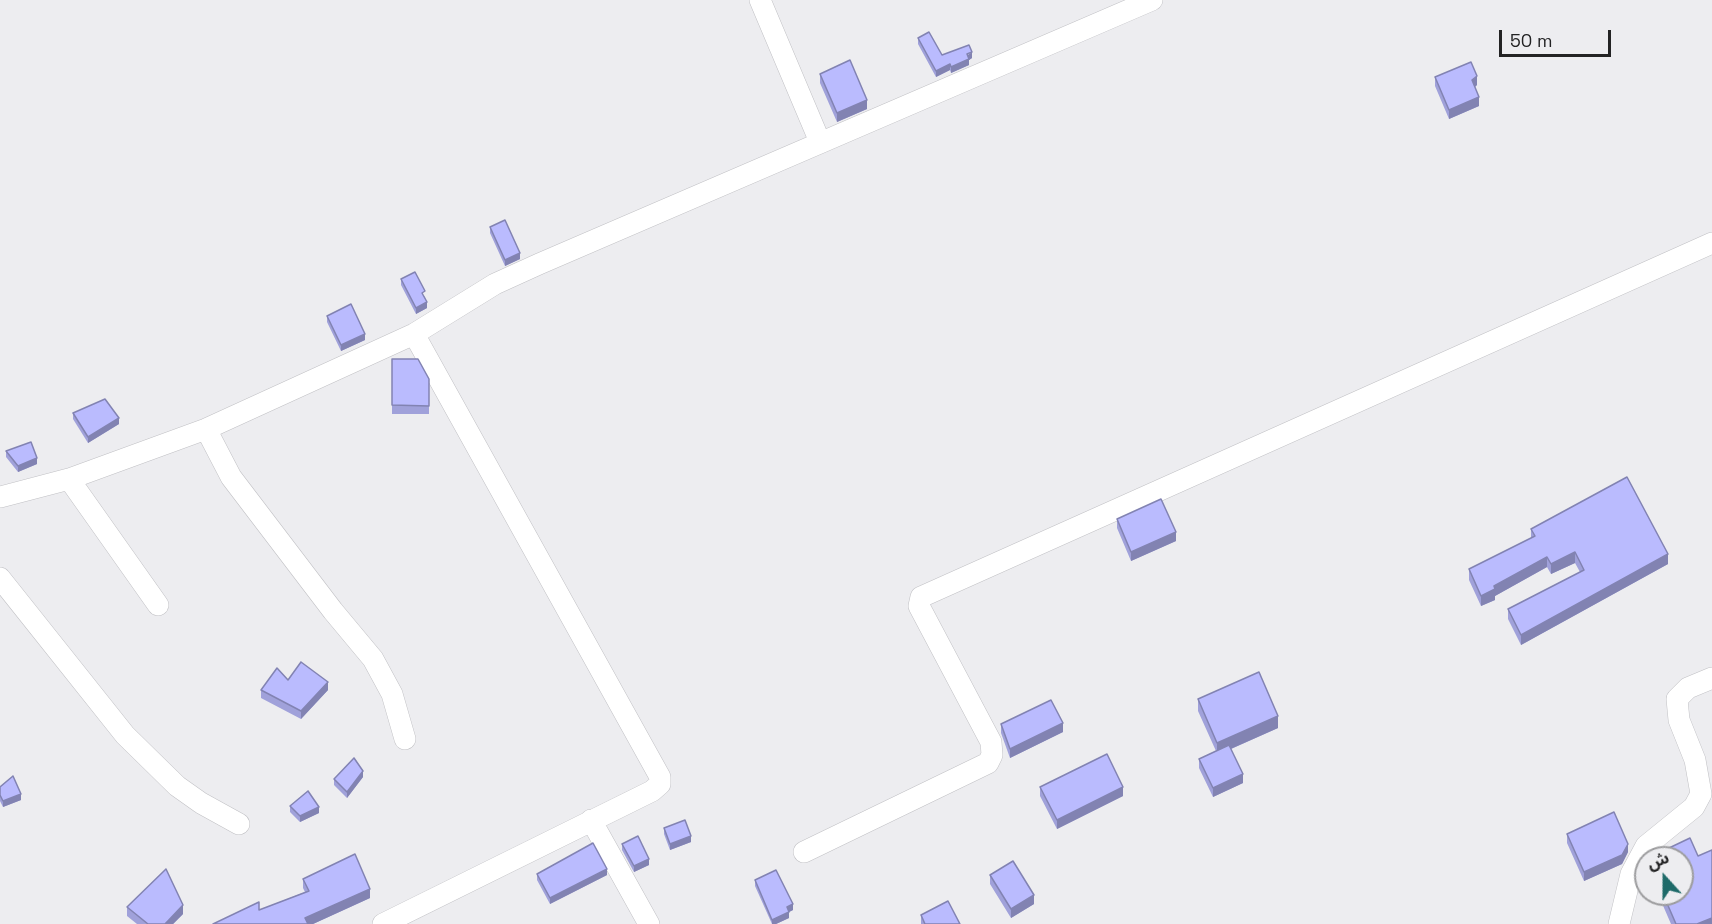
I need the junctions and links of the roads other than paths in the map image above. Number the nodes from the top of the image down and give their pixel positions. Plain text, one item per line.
1 (760, 0) edge
2 (1152, 0) edge
3 (820, 142) junction
4 (1712, 243) edge
5 (414, 334) junction
6 (206, 429) junction
7 (69, 479) junction
8 (0, 497) edge
9 (0, 578) edge
10 (158, 605) dead end
11 (1712, 678) edge
12 (405, 739) dead end
13 (591, 820) junction
14 (239, 824) dead end
15 (804, 852) dead end
16 (382, 924) edge
17 (649, 924) edge
18 (1618, 924) edge

1 - 3 street
2 - 3 street
3 - 5 street
4 - 15 street
5 - 6 street
5 - 13 street
6 - 7 street
6 - 12 street
7 - 8 street
7 - 10 street
9 - 14 street
11 - 18 street
13 - 16 street
13 - 17 street

